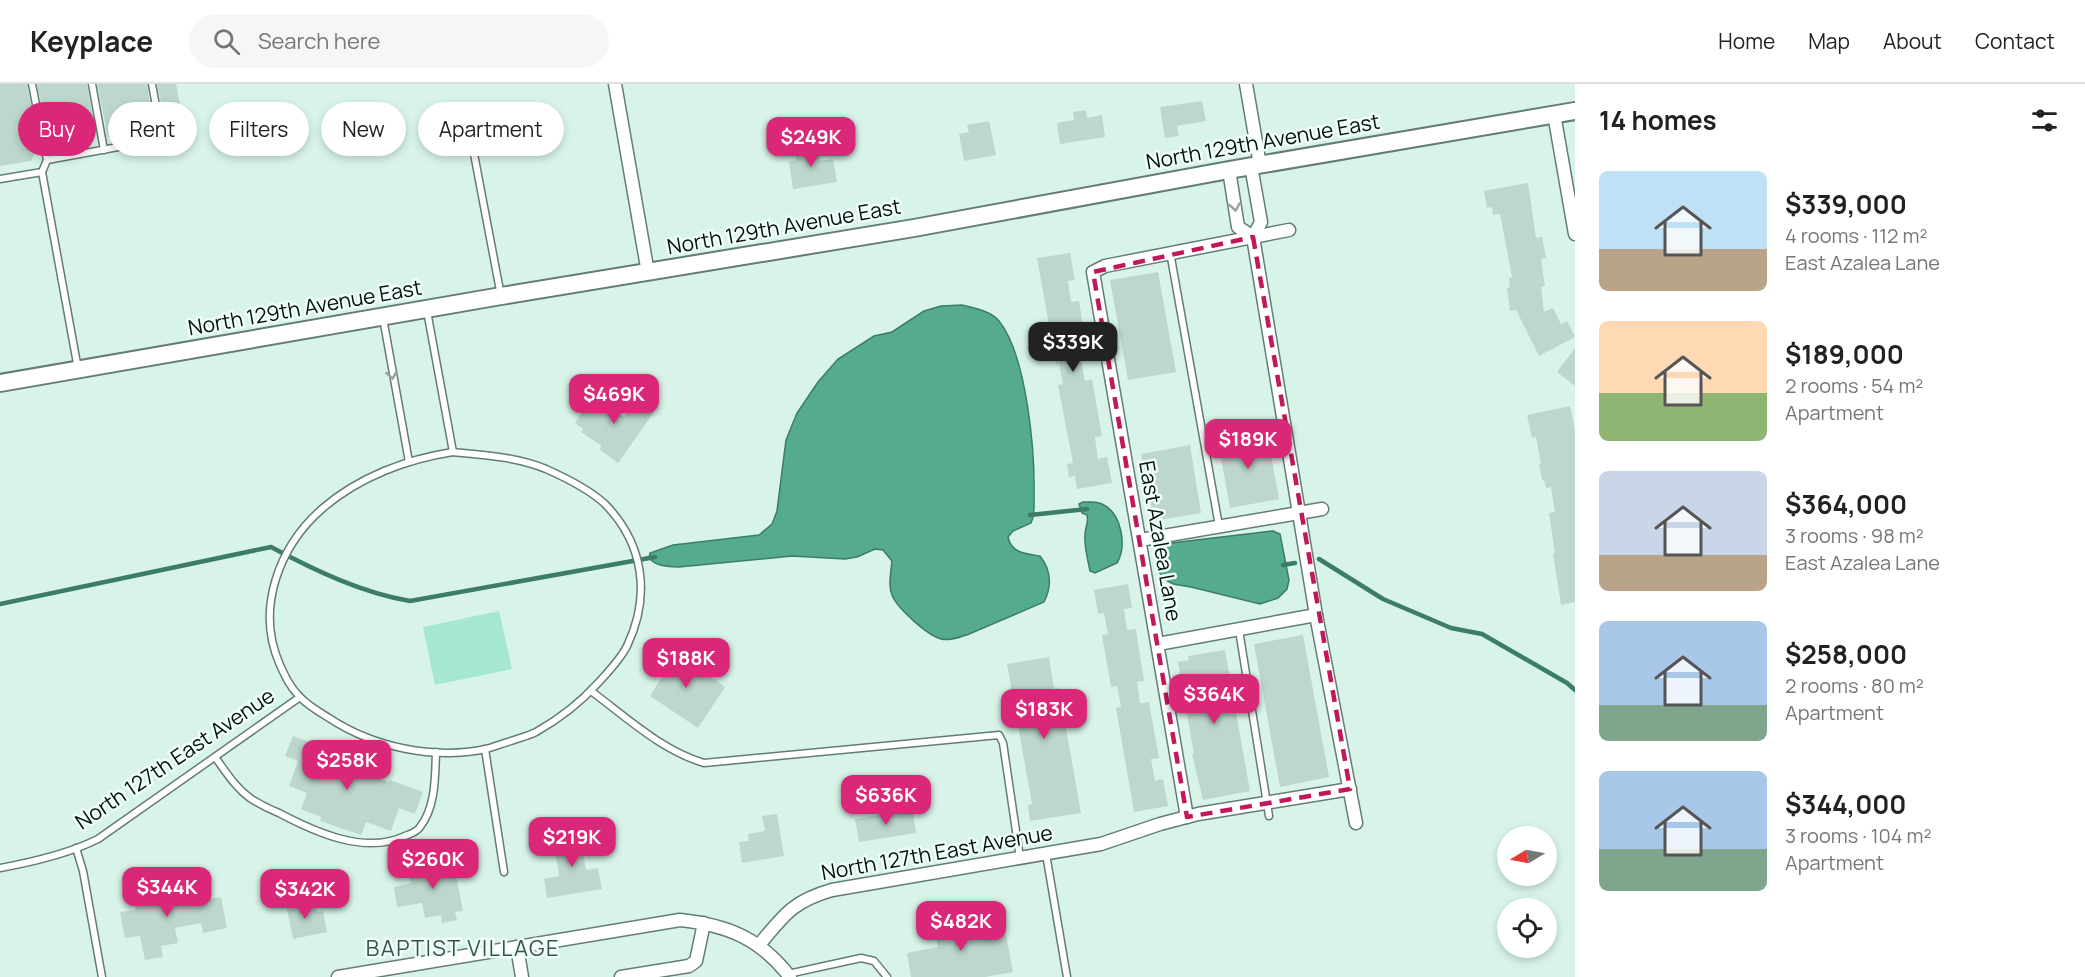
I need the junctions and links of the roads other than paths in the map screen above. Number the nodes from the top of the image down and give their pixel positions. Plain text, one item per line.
1 (32, 84) edge
2 (92, 84) edge
3 (152, 84) edge
4 (615, 84) edge
5 (1246, 84) edge
6 (1575, 111) edge
7 (1554, 114) junction
8 (104, 150) junction
9 (474, 156) edge
10 (46, 160) junction
11 (1256, 165) junction
12 (1229, 170) junction
13 (42, 172) junction
14 (0, 179) edge
15 (1289, 231) dead end
16 (1575, 234) edge
17 (1253, 237) junction
18 (1170, 252) junction
19 (648, 273) junction
20 (501, 296) junction
21 (427, 310) junction
22 (383, 318) junction
23 (78, 370) junction
24 (0, 383) edge
25 (453, 452) junction
26 (409, 462) junction
27 (1322, 509) dead end
28 (1300, 512) junction
29 (1219, 526) junction
30 (1140, 540) junction
31 (1316, 615) junction
32 (1239, 630) junction
33 (1158, 644) junction
34 (591, 691) junction
35 (300, 697) junction
36 (485, 749) junction
37 (436, 752) junction
38 (215, 757) junction
39 (1350, 789) junction
40 (1267, 803) junction
41 (1269, 816) dead end
42 (1187, 817) junction
43 (1356, 823) dead end
44 (76, 848) junction
45 (1046, 854) junction
46 (1020, 858) junction
47 (0, 868) edge
48 (504, 872) dead end
49 (704, 923) junction
50 (759, 945) junction
51 (517, 947) junction
52 (696, 961) junction
53 (391, 972) edge
54 (789, 975) edge
55 (102, 977) edge
56 (338, 977) edge
57 (522, 977) edge
58 (621, 977) edge
59 (693, 977) edge
60 (887, 977) edge
61 (1067, 977) edge

1 - 10 lane
2 - 8 lane
3 - 8 lane
4 - 19 street
5 - 11 street
6 - 7 street, North 129th Avenue East
7 - 11 street, North 129th Avenue East
7 - 16 street
8 - 10 lane
9 - 20 lane
10 - 13 lane
11 - 12 street, North 129th Avenue East
11 - 17 street
12 -> 17 street
12 - 19 street, North 129th Avenue East
13 - 14 lane
13 - 23 lane
15 - 17 street
17 - 18 street
17 - 28 street
18 - 29 lane
18 - 30 street, East Azalea Lane
19 - 20 street, North 129th Avenue East
20 - 21 street, North 129th Avenue East
21 - 22 street, North 129th Avenue East
21 - 25 lane
22 - 23 street, North 129th Avenue East
22 -> 26 lane
23 - 24 street, North 129th Avenue East
25 - 26 lane
25 - 34 lane
26 - 35 lane
27 - 28 street
28 - 29 street
28 - 31 street
29 - 30 street
30 - 33 street, East Azalea Lane
31 - 32 street
31 - 39 street
32 - 33 street
32 - 40 lane
33 - 42 street, East Azalea Lane
34 - 36 lane
34 - 46 lane
35 - 37 lane
35 - 38 lane, North 127th East Avenue
36 - 37 lane
36 - 48 lane
37 - 38 lane
38 - 44 lane, North 127th East Avenue
39 - 40 street, North 127th East Avenue
39 - 43 street
40 - 41 lane
40 - 42 street, North 127th East Avenue
42 - 45 street, North 127th East Avenue
44 - 47 lane, North 127th East Avenue
44 - 55 lane
45 - 46 street, North 127th East Avenue
45 - 61 lane
46 - 50 street, North 127th East Avenue
49 - 50 street
49 - 51 street
49 - 52 street
50 - 54 street
51 - 53 street
51 - 57 street
52 - 58 street
52 - 59 street
53 - 56 street
54 - 60 lane

